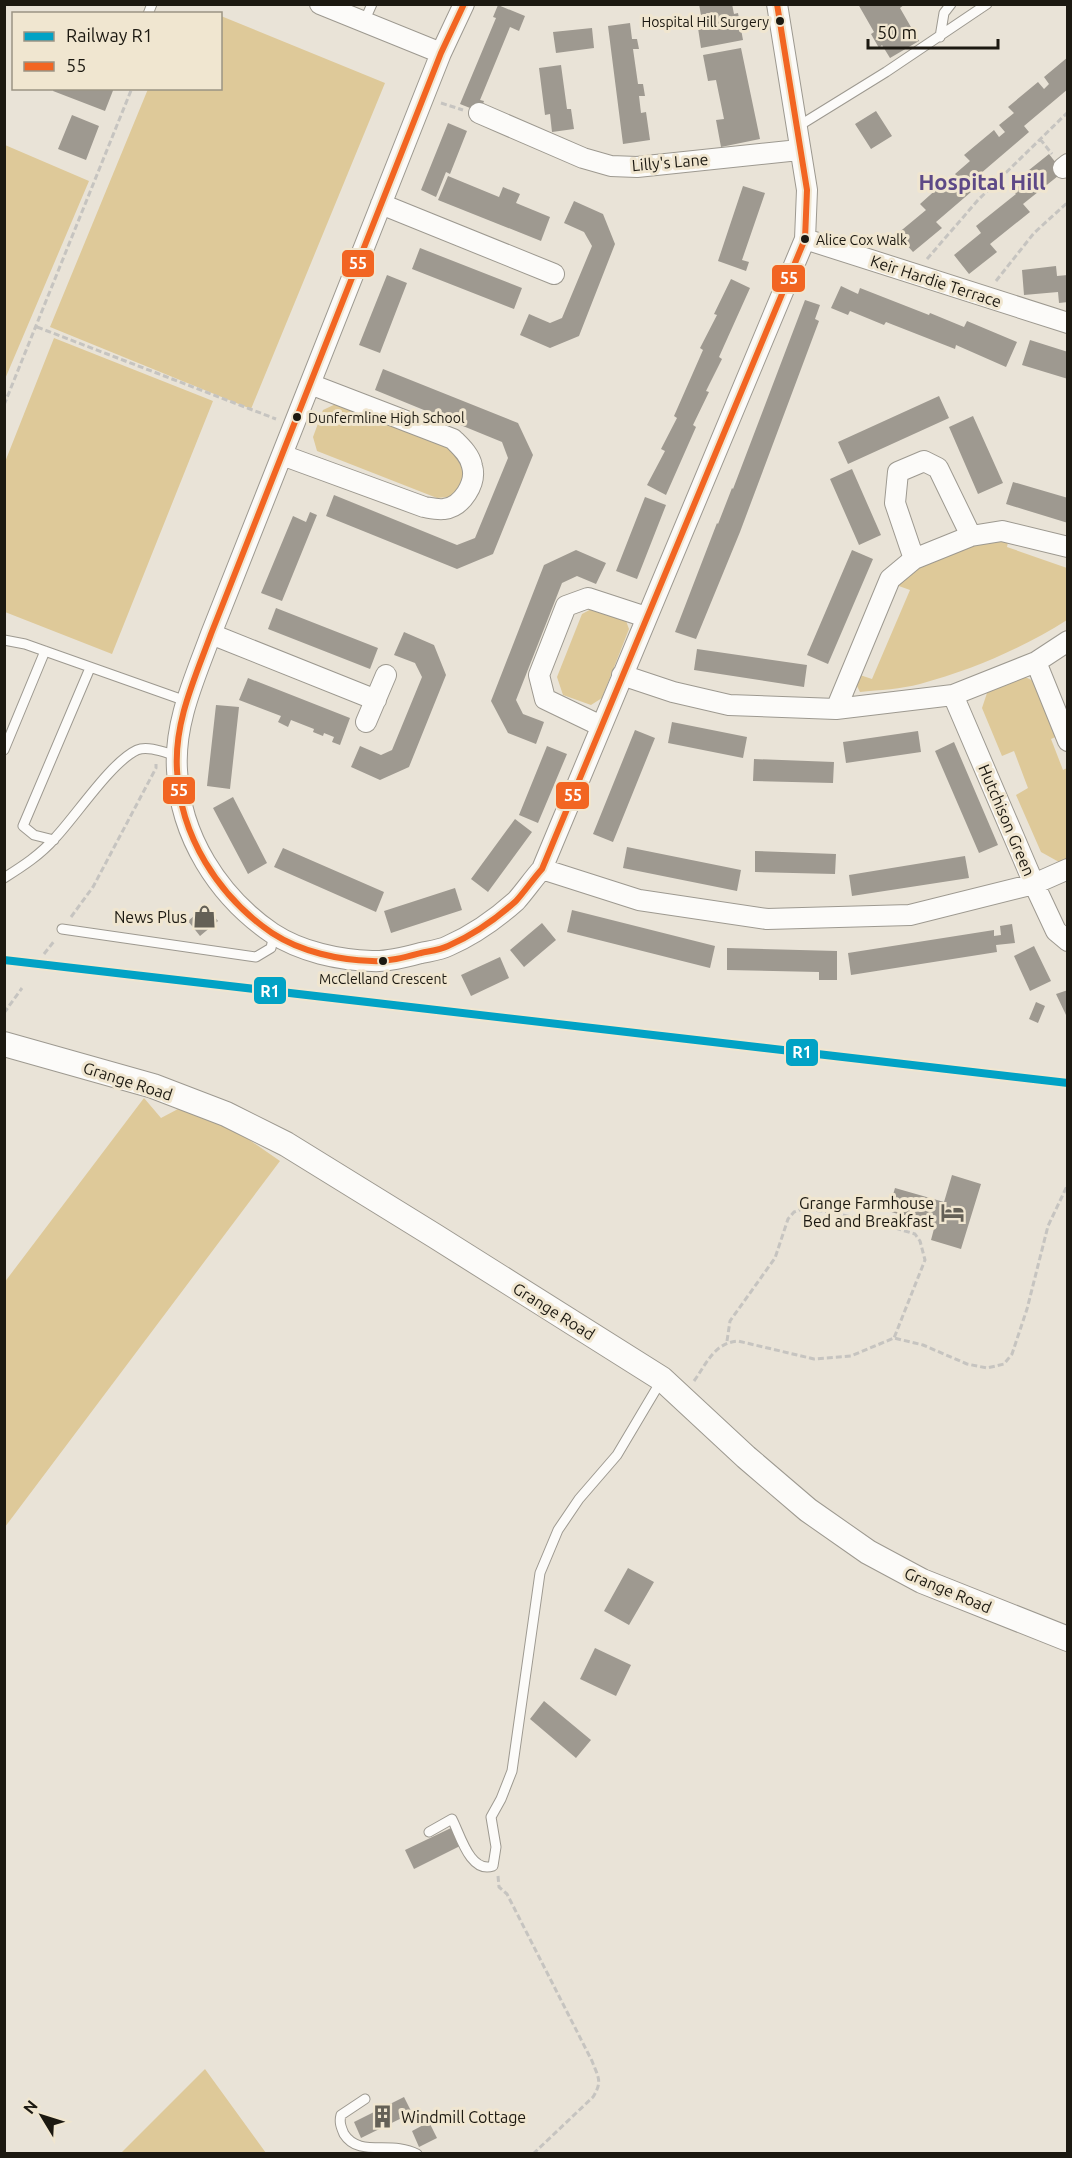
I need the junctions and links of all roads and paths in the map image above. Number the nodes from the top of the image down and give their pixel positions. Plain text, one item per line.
1 (320, 4) edge
2 (464, 4) edge
3 (777, 4) edge
4 (951, 4) edge
5 (987, 4) edge
6 (368, 13) edge
7 (940, 37) junction
8 (441, 52) junction
9 (131, 90) edge
10 (424, 97) junction
11 (1068, 112) edge
12 (479, 113) joint
13 (797, 127) junction
14 (799, 150) junction
15 (1068, 202) edge
16 (381, 204) junction
17 (805, 239) junction
18 (554, 274) dead end
19 (914, 274) junction
20 (983, 296) junction
21 (1068, 323) edge
22 (36, 327) junction
23 (310, 384) junction
24 (11, 391) junction
25 (4, 396) edge
26 (4, 405) edge
27 (294, 426) junction
28 (282, 455) junction
29 (971, 536) junction
30 (1068, 547) edge
31 (914, 559) junction
32 (646, 617) junction
33 (212, 634) junction
34 (4, 640) edge
35 (1068, 641) edge
36 (45, 651) junction
37 (1036, 662) junction
38 (90, 668) junction
39 (386, 675) dead end
40 (622, 675) junction
41 (953, 695) junction
42 (376, 699) junction
43 (186, 701) junction
44 (836, 709) junction
45 (366, 722) dead end
46 (601, 726) junction
47 (1068, 741) edge
48 (4, 750) edge
49 (156, 750) junction
50 (177, 756) junction
51 (54, 840) junction
52 (542, 869) junction
53 (1068, 869) edge
54 (4, 878) edge
55 (1034, 885) junction
56 (62, 929) junction
57 (274, 934) junction
58 (1068, 941) edge
59 (45, 954) dead end
60 (22, 988) dead end
61 (4, 1013) edge
62 (4, 1044) edge
63 (1068, 1184) edge
64 (894, 1338) junction
65 (727, 1342) junction
66 (662, 1379) junction
67 (682, 1396) junction
68 (1068, 1639) edge
69 (429, 1832) dead end
70 (493, 1866) junction
71 (364, 2099) dead end
72 (417, 2154) edge
73 (533, 2154) edge

1 - 6 street
2 - 8 street
3 - 13 street
4 - 7 lane
5 - 7 lane
6 - 8 street
7 - 13 lane
8 - 10 street
9 - 22 path
10 - 12 path
10 - 16 street
11 - 19 path
12 - 14 street, Lilly's Lane
13 - 14 street
14 - 17 street
15 - 20 path
16 - 18 street
16 - 23 street
17 - 19 street, Keir Hardie Terrace
17 - 32 street
19 - 20 street, Keir Hardie Terrace
20 - 21 street, Keir Hardie Terrace
22 - 24 path
22 - 27 path
23 - 27 street
23 - 28 street
24 - 25 path
24 - 26 path
27 - 28 street
28 - 33 street
29 - 30 street
29 - 31 street
29 - 31 street
31 - 44 street
32 - 40 street
32 - 46 street
33 - 42 street
33 - 43 street
34 - 36 lane
35 - 37 street
36 - 38 lane
36 - 48 lane
37 - 41 street
37 - 47 street
38 - 43 lane
38 - 51 lane
39 - 42 street
40 - 44 street
40 - 46 street
41 - 44 street
41 - 55 street, Hutchison Green
42 - 45 street
43 - 50 street
46 - 52 street
49 - 50 lane
49 - 51 lane
49 - 56 path
50 - 57 street
51 - 54 lane
52 - 55 street
52 - 57 street
53 - 55 street
55 - 58 street, Hutchison Green
56 - 57 lane
56 - 59 path
60 - 61 path
62 - 66 street, Grange Road
63 - 64 path
64 - 65 path
64 - 65 path
65 - 67 path
66 - 67 street, Grange Road
66 - 70 lane
67 - 68 street, Grange Road
69 - 70 lane
70 - 73 path
71 - 72 lane

